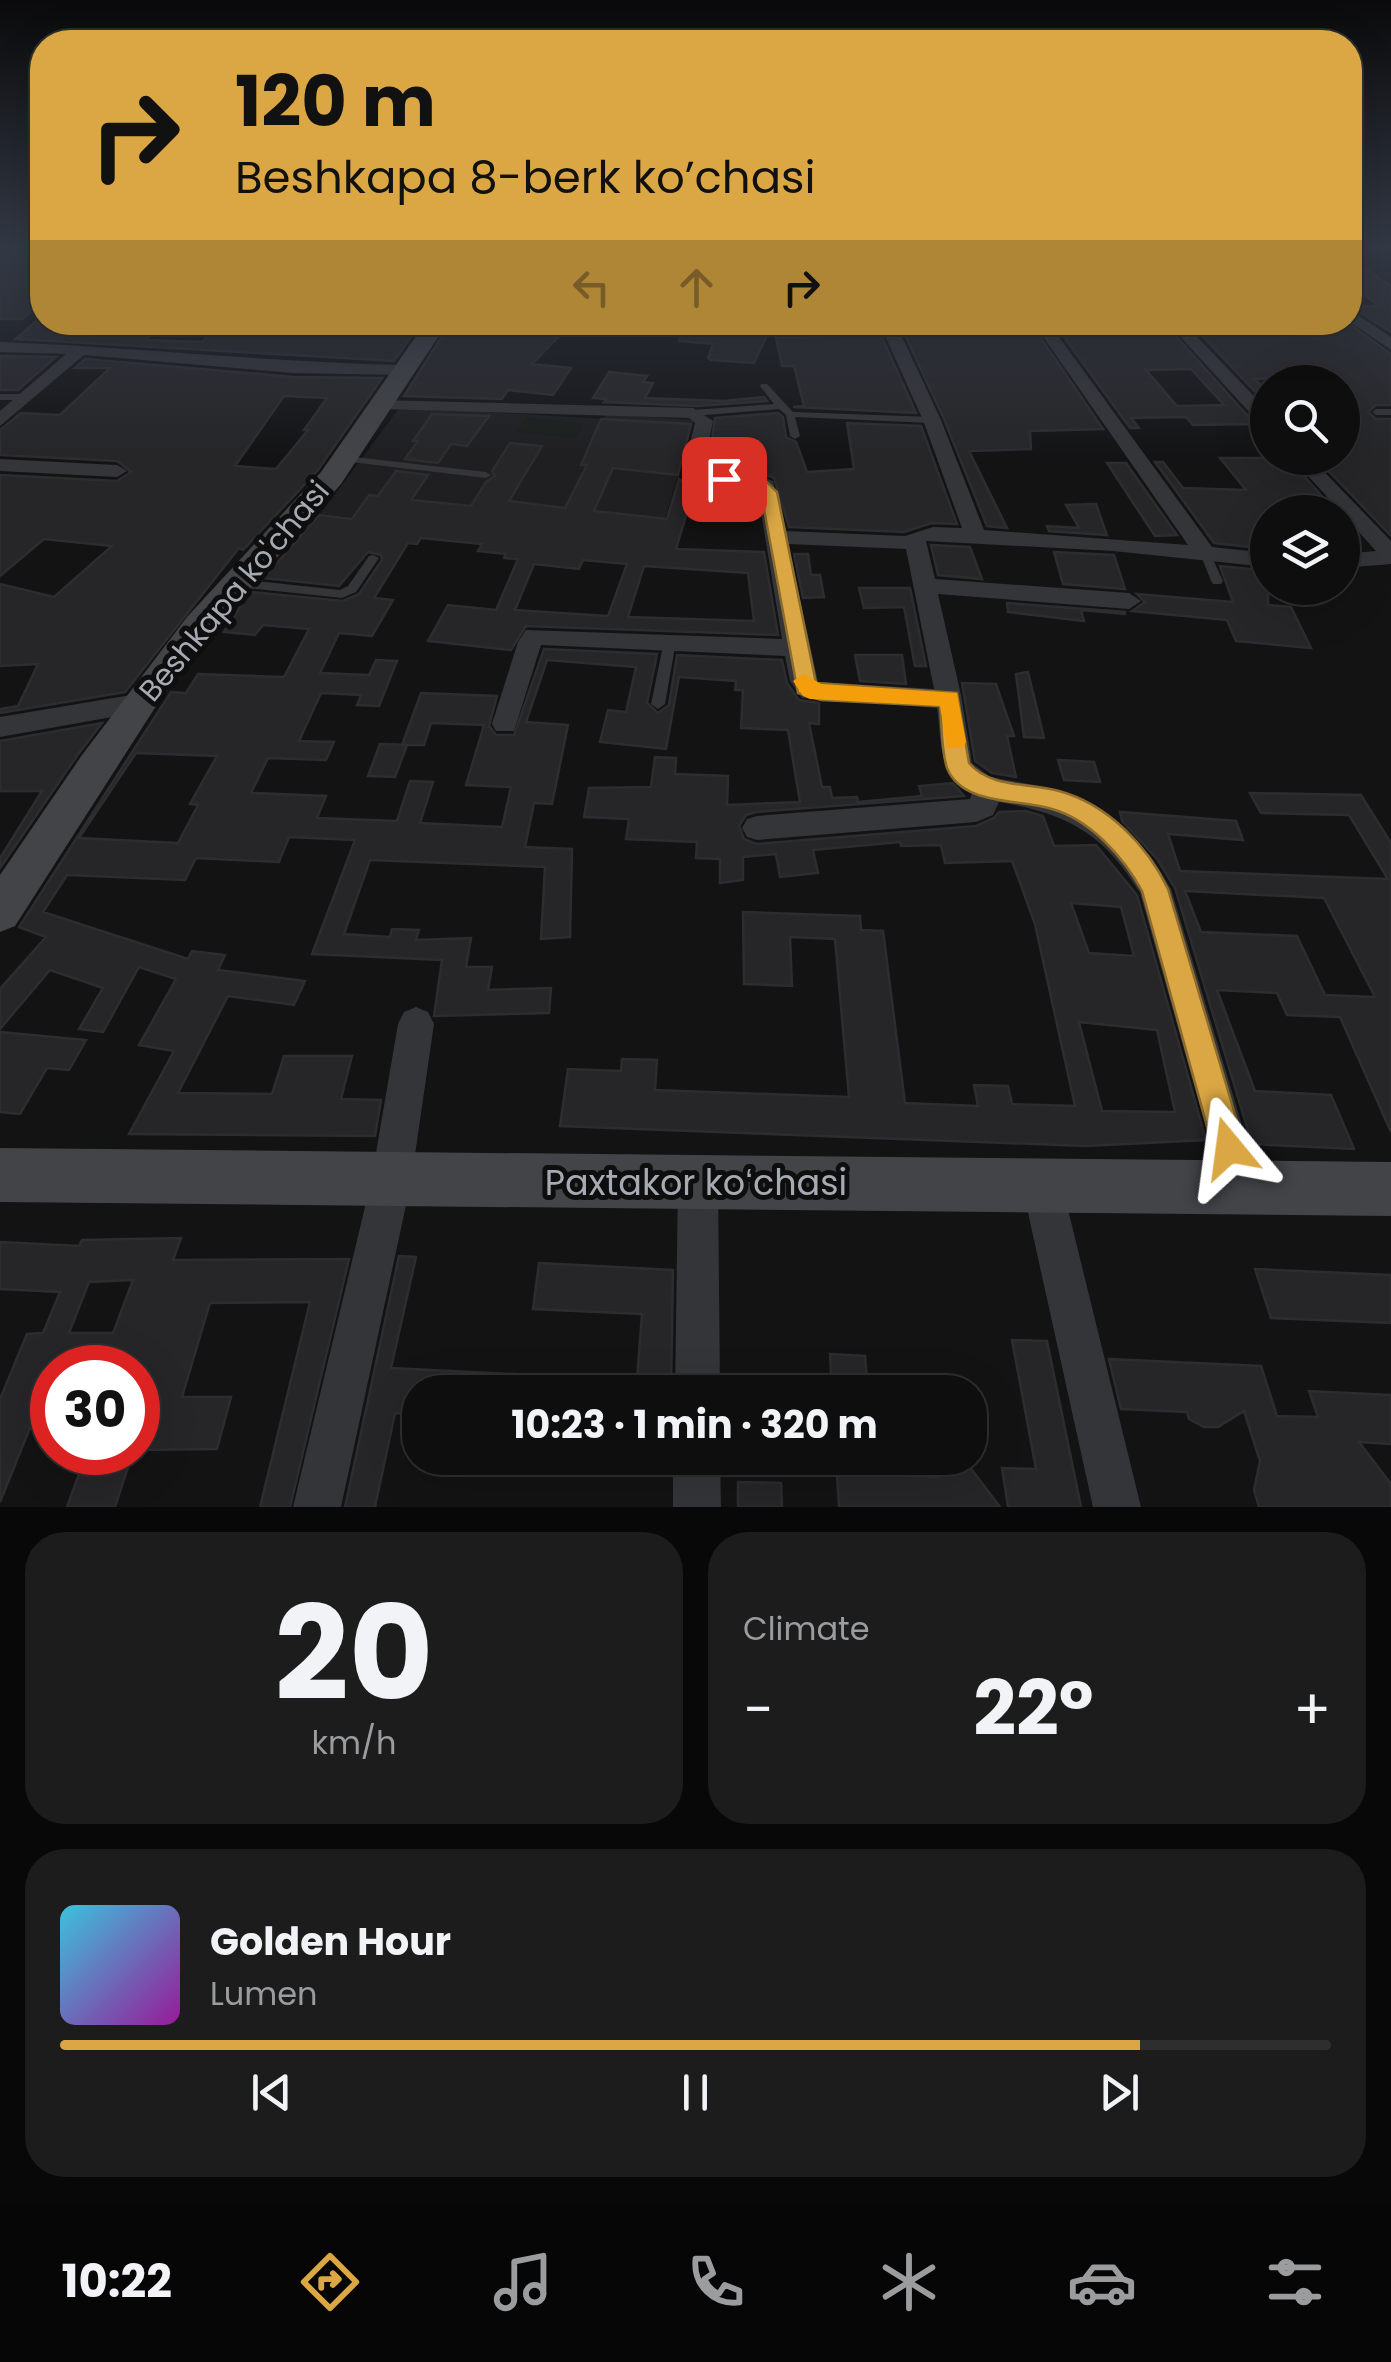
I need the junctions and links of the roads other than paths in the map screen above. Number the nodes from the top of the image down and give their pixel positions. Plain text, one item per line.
1 (1362, 323) edge
2 (428, 335) edge
3 (893, 335) edge
4 (1049, 335) edge
5 (1186, 335) edge
6 (1391, 345) edge
7 (0, 347) edge
8 (80, 350) junction
9 (401, 370) junction
10 (764, 386) dead end
11 (0, 397) edge
12 (26, 398) junction
13 (1250, 403) edge
14 (383, 404) junction
15 (786, 410) junction
16 (1376, 412) dead end
17 (1391, 412) edge
18 (693, 413) junction
19 (932, 420) junction
20 (0, 421) edge
21 (795, 436) dead end
22 (345, 459) junction
23 (0, 465) edge
24 (118, 472) dead end
25 (486, 474) dead end
26 (1317, 475) edge
27 (975, 536) junction
28 (776, 537) junction
29 (916, 543) junction
30 (1205, 554) junction
31 (1391, 555) edge
32 (373, 558) dead end
33 (1250, 558) edge
34 (1360, 559) edge
35 (1217, 581) dead end
36 (237, 583) junction
37 (926, 586) junction
38 (1129, 600) dead end
39 (670, 641) junction
40 (796, 648) junction
41 (950, 699) junction
42 (137, 704) junction
43 (658, 704) dead end
44 (505, 724) dead end
45 (0, 727) edge
46 (988, 788) junction
47 (757, 828) dead end
48 (0, 912) edge
49 (416, 1024) dead end
50 (0, 1175) edge
51 (1041, 1180) junction
52 (392, 1182) junction
53 (698, 1182) junction
54 (1240, 1186) junction
55 (1391, 1190) edge
56 (698, 1375) edge
57 (697, 1475) edge
58 (317, 1507) edge
59 (697, 1507) edge
60 (1117, 1507) edge

1 - 6 street
2 - 9 street, Beshkapa ko'chasi
3 - 19 street
4 - 30 street
5 - 13 street
7 - 8 street
8 - 9 street
8 - 12 street
9 - 14 street, Beshkapa ko'chasi
10 - 15 lane
11 - 12 lane
12 - 20 street
14 - 18 street
14 - 22 street, Beshkapa ko'chasi
15 - 18 lane
15 - 19 lane
15 - 21 lane
16 - 17 lane
18 - 28 street
19 - 27 street
22 - 25 lane
22 - 36 street, Beshkapa ko'chasi
23 - 24 street
26 - 31 street
27 - 29 street
27 - 30 street
28 - 29 street
28 - 40 street
29 - 37 street
30 - 33 street
30 - 35 lane
31 - 34 street
32 - 36 lane
36 - 42 street, Beshkapa ko'chasi
37 - 38 street
37 - 41 street
39 - 40 street
39 - 43 lane
39 - 44 street
40 - 41 street
41 - 46 street
42 - 45 street
42 - 48 street, Beshkapa ko'chasi
46 - 47 street
46 - 54 street
49 - 52 street
50 - 52 street, Paxtakor koʻchasi
51 - 53 street, Paxtakor koʻchasi
51 - 54 street, Paxtakor koʻchasi
51 - 60 street
52 - 53 street, Paxtakor koʻchasi
52 - 58 street
53 - 56 street
54 - 55 street, Paxtakor koʻchasi
57 - 59 street

